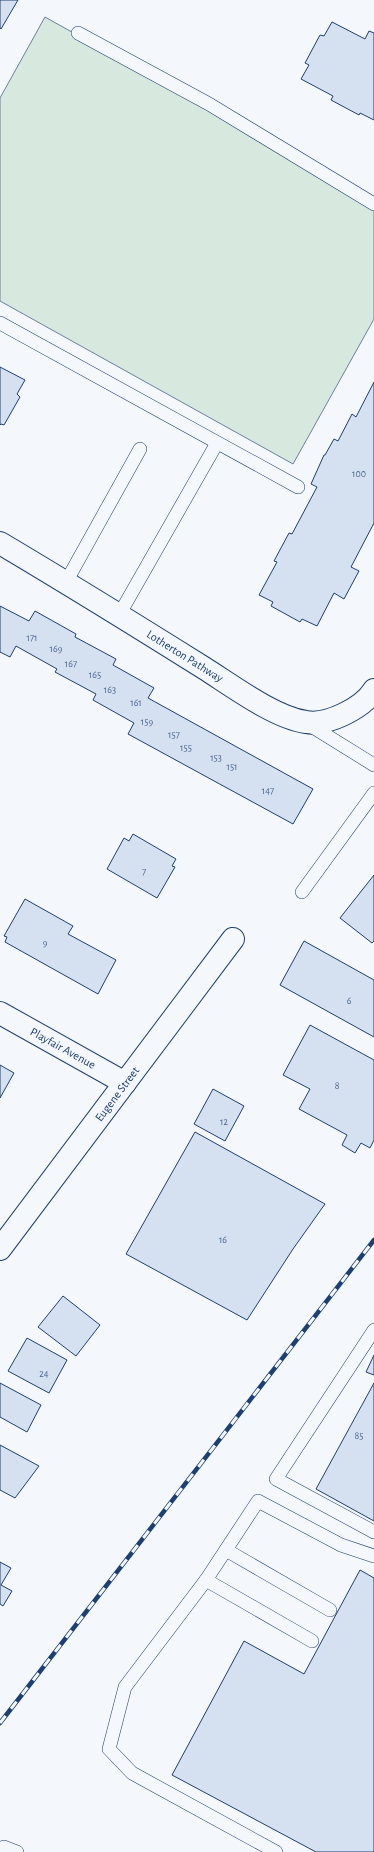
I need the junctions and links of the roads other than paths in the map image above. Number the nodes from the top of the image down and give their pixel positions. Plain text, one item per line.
1 (78, 33) dead end
2 (374, 204) edge
3 (0, 323) edge
4 (217, 442) junction
5 (140, 448) dead end
6 (298, 486) dead end
7 (0, 543) edge
8 (66, 582) junction
9 (119, 615) junction
10 (374, 690) edge
11 (306, 723) junction
12 (374, 764) edge
13 (374, 793) edge
14 (302, 892) dead end
15 (233, 939) dead end
16 (0, 1013) edge
17 (125, 1083) junction
18 (0, 1249) edge
19 (374, 1330) edge
20 (374, 1532) edge
21 (226, 1550) junction
22 (374, 1556) edge
23 (206, 1580) junction
24 (330, 1610) dead end
25 (312, 1642) dead end
26 (0, 1852) edge
27 (17, 1852) edge
28 (276, 1852) edge

1 - 2 lane
3 - 4 lane
4 - 6 lane
4 - 9 lane
5 - 8 lane
7 - 8 street, Lotherton Pathway
8 - 9 street, Lotherton Pathway
9 - 11 street, Lotherton Pathway
10 - 11 street, Lotherton Pathway
11 - 12 lane
13 - 14 lane
15 - 17 street, Eugene Street
16 - 17 street, Playfair Avenue
17 - 18 street, Eugene Street
19 - 20 lane
21 - 22 lane
21 - 23 lane
21 - 24 lane
23 - 25 lane
23 - 28 lane
26 - 27 lane

